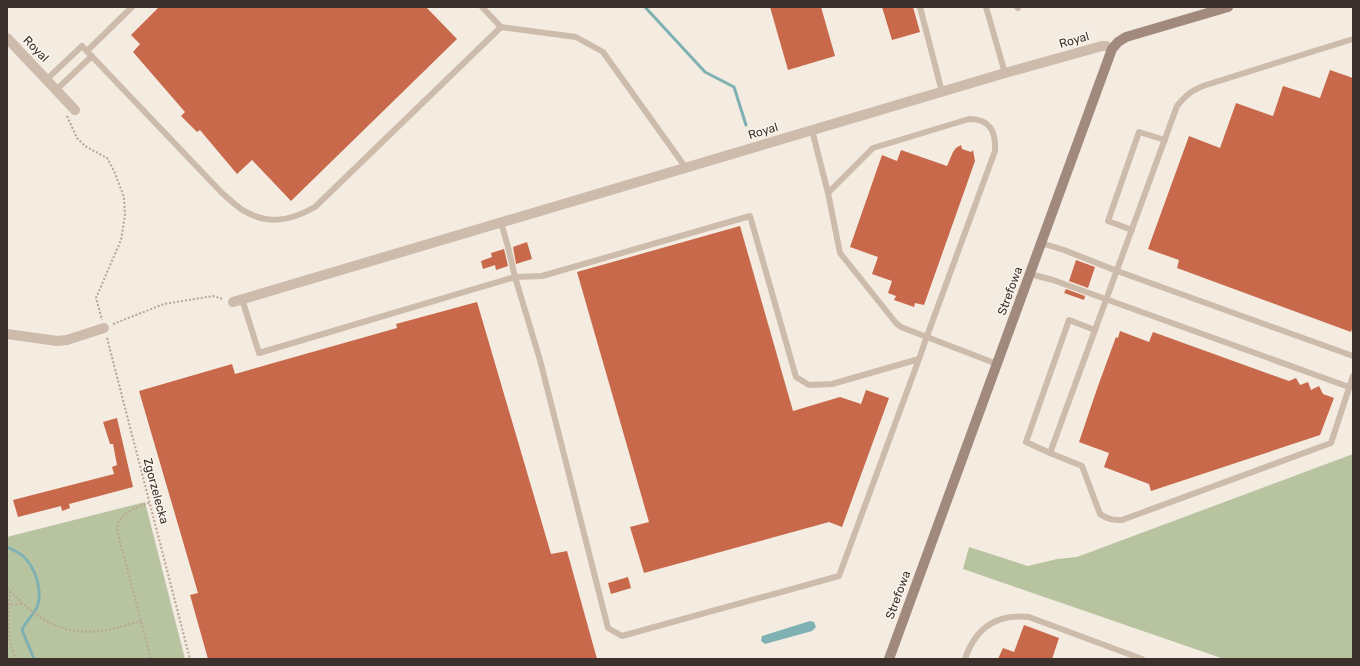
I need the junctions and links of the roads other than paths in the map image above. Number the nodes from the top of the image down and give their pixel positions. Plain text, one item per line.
1 (132, 7) edge
2 (482, 7) edge
3 (920, 7) edge
4 (986, 7) edge
5 (1228, 7) edge
6 (501, 27) junction
7 (7, 38) edge
8 (1353, 39) edge
9 (1112, 49) junction
10 (87, 51) junction
11 (92, 56) junction
12 (1005, 73) junction
13 (46, 79) junction
14 (942, 92) junction
15 (60, 94) junction
16 (75, 110) dead end
17 (812, 130) junction
18 (1165, 140) junction
19 (686, 168) junction
20 (828, 193) junction
21 (501, 222) junction
22 (1132, 230) junction
23 (1041, 244) junction
24 (1117, 271) junction
25 (1030, 274) junction
26 (515, 277) junction
27 (238, 300) joint
28 (1106, 300) junction
29 (104, 328) road end
30 (1096, 330) junction
31 (7, 334) edge
32 (927, 336) junction
33 (1353, 356) edge
34 (919, 359) junction
35 (997, 364) junction
36 (1353, 376) edge
37 (1349, 387) junction
38 (1050, 453) junction
39 (889, 659) edge
40 (965, 659) edge
41 (1142, 659) edge

1 - 10 lane
2 - 6 lane
3 - 14 lane
4 - 12 lane
5 - 9 street
6 - 11 lane
6 - 19 lane
7 - 13 street, Royal
8 - 18 lane
9 - 12 street, Royal
9 - 23 street, Strefowa
10 - 11 lane
10 - 13 lane, Royal
11 - 15 lane
12 - 14 street, Royal
13 - 15 street, Royal
14 - 17 street, Royal
15 - 16 street, Royal
17 - 19 street, Royal
17 - 20 lane
18 - 22 lane
18 - 22 lane
19 - 21 street, Royal
20 - 32 lane
20 - 32 lane
21 - 26 lane
21 - 27 street, Royal
22 - 24 lane
23 - 24 lane
23 - 25 street, Strefowa
24 - 28 lane
24 - 33 lane
25 - 28 lane
25 - 35 street, Strefowa
26 - 27 lane
26 - 34 lane
26 - 34 lane
28 - 30 lane
28 - 37 lane
29 - 31 street
30 - 38 lane
30 - 38 lane
32 - 34 lane
32 - 35 lane
35 - 39 street, Strefowa
36 - 37 lane
37 - 38 lane
40 - 41 lane

